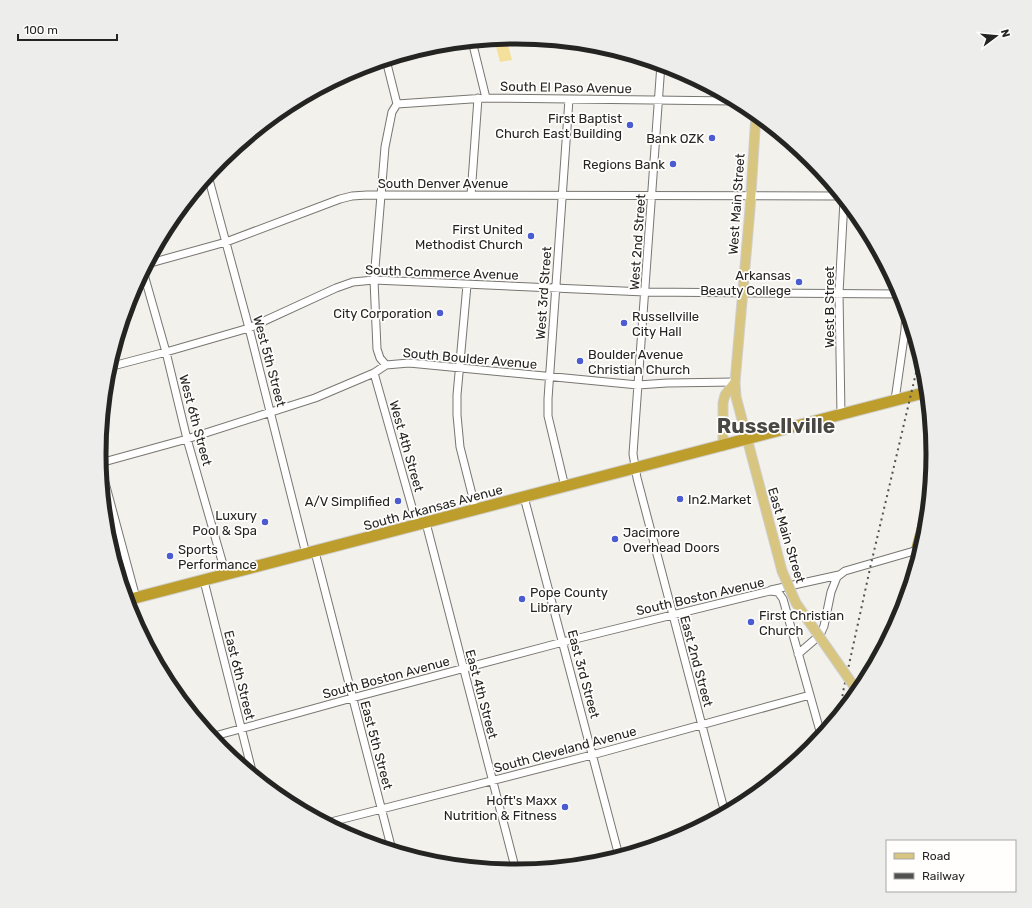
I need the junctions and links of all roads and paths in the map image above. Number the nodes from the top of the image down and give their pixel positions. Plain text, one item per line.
1 (473, 47) edge
2 (387, 65) edge
3 (660, 70) edge
4 (478, 98) junction
5 (486, 98) junction
6 (569, 99) junction
7 (658, 100) junction
8 (723, 100) edge
9 (397, 104) junction
10 (756, 121) edge
11 (210, 182) edge
12 (382, 195) junction
13 (471, 195) junction
14 (653, 195) junction
15 (751, 195) junction
16 (562, 196) junction
17 (834, 196) edge
18 (844, 208) edge
19 (226, 242) junction
20 (154, 262) edge
21 (145, 279) edge
22 (374, 280) junction
23 (467, 285) junction
24 (556, 287) junction
25 (645, 292) junction
26 (742, 292) junction
27 (839, 293) junction
28 (894, 294) edge
29 (905, 326) edge
30 (249, 328) junction
31 (166, 352) junction
32 (116, 365) edge
33 (386, 365) junction
34 (459, 368) junction
35 (374, 373) junction
36 (548, 377) junction
37 (735, 382) junction
38 (638, 385) junction
39 (921, 394) edge
40 (895, 400) junction
41 (271, 411) junction
42 (841, 415) junction
43 (188, 440) junction
44 (747, 440) junction
45 (723, 446) junction
46 (106, 461) edge
47 (634, 468) junction
48 (565, 487) junction
49 (524, 497) junction
50 (110, 510) edge
51 (476, 510) junction
52 (421, 524) junction
53 (914, 551) edge
54 (311, 553) junction
55 (226, 575) junction
56 (840, 575) junction
57 (204, 581) junction
58 (770, 591) junction
59 (131, 593) edge
60 (132, 599) edge
61 (672, 614) junction
62 (563, 642) junction
63 (798, 654) junction
64 (463, 669) junction
65 (854, 686) edge
66 (810, 695) junction
67 (352, 698) junction
68 (702, 724) junction
69 (241, 729) junction
70 (819, 729) edge
71 (218, 735) edge
72 (592, 755) junction
73 (252, 767) edge
74 (492, 781) junction
75 (724, 807) edge
76 (382, 809) junction
77 (334, 821) edge
78 (391, 844) edge
79 (618, 851) edge
80 (514, 864) edge

1 - 5 street
2 - 9 street
3 - 7 street, West 2nd Street
4 - 5 street, South El Paso Avenue
4 - 9 street, South El Paso Avenue
4 - 13 street
5 - 6 street, South El Paso Avenue
6 - 7 street, South El Paso Avenue
6 - 16 street, West 3rd Street
7 - 8 street, South El Paso Avenue
7 - 14 street, West 2nd Street
9 - 12 street
10 - 15 main road, West Main Street
11 - 19 street, West 5th Street
12 - 13 street, South Denver Avenue
12 - 19 street, South Denver Avenue
12 - 22 street
13 - 16 street, South Denver Avenue
14 - 15 street, South Denver Avenue
14 - 16 street, South Denver Avenue
14 - 25 street, West 2nd Street
15 - 17 street, South Denver Avenue
15 - 26 main road, West Main Street
16 - 24 street, West 3rd Street
18 - 27 street, West B Street
19 - 20 street, South Denver Avenue
19 - 30 street, West 5th Street
21 - 31 street, West 6th Street
22 - 23 street, South Commerce Avenue
22 - 30 street, South Commerce Avenue
22 - 33 street
23 - 24 street, South Commerce Avenue
23 - 34 street
24 - 25 street, South Commerce Avenue
24 - 36 street, West 3rd Street
25 - 26 street, South Commerce Avenue
25 - 38 street, West 2nd Street
26 - 27 street, South Commerce Avenue
26 - 37 main road, West Main Street
27 - 28 street, South Commerce Avenue
27 - 42 street, West B Street
29 - 40 street
30 - 31 street, South Commerce Avenue
30 - 41 street, West 5th Street
31 - 32 street, South Commerce Avenue
31 - 43 street, West 6th Street
33 - 34 street, South Boulder Avenue
33 - 35 street, South Boulder Avenue
34 - 36 street, South Boulder Avenue
34 - 51 street
35 - 41 street, South Boulder Avenue
35 - 52 street, West 4th Street
36 - 38 street, South Boulder Avenue
36 - 48 street, West 3rd Street
37 - 38 street, South Boulder Avenue
37 - 44 main road, West Main Street
37 - 45 main road
38 - 47 street, West 2nd Street
39 - 40 highway, South Arkansas Avenue
40 - 42 highway, South Arkansas Avenue
41 - 43 street, South Boulder Avenue
41 - 54 street, West 5th Street
42 - 44 highway, South Arkansas Avenue
43 - 46 street, South Boulder Avenue
43 - 55 street, West 6th Street
44 - 45 highway, South Arkansas Avenue
44 - 65 main road, East Main Street, bridge
45 - 47 highway, South Arkansas Avenue
47 - 48 highway, South Arkansas Avenue
47 - 61 street, East 2nd Street
48 - 49 highway, South Arkansas Avenue
49 - 51 highway, South Arkansas Avenue
49 - 62 street, East 3rd Street
50 - 59 street
51 - 52 highway, South Arkansas Avenue
52 - 54 highway, South Arkansas Avenue
52 - 64 street, East 4th Street
53 - 56 street
54 - 55 highway, South Arkansas Avenue
54 - 67 street, East 5th Street
55 - 57 highway, South Arkansas Avenue
56 - 58 street
56 - 63 street
57 - 60 highway, South Arkansas Avenue
57 - 69 street, East 6th Street
58 - 61 street, South Boston Avenue
58 - 63 street, South Boston Avenue
61 - 62 street, South Boston Avenue
61 - 68 street, East 2nd Street
62 - 64 street, South Boston Avenue
62 - 72 street, East 3rd Street
63 - 66 street
64 - 67 street, South Boston Avenue
64 - 74 street, East 4th Street
66 - 68 street, South Cleveland Avenue
66 - 70 street
67 - 69 street, South Boston Avenue
67 - 76 street, East 5th Street
68 - 72 street, South Cleveland Avenue
68 - 75 street, East 2nd Street
69 - 71 street, South Boston Avenue
69 - 73 street, East 6th Street
72 - 74 street, South Cleveland Avenue
72 - 79 street, East 3rd Street
74 - 76 street, South Cleveland Avenue
74 - 80 street, East 4th Street
76 - 77 street, South Cleveland Avenue
76 - 78 street, East 5th Street

